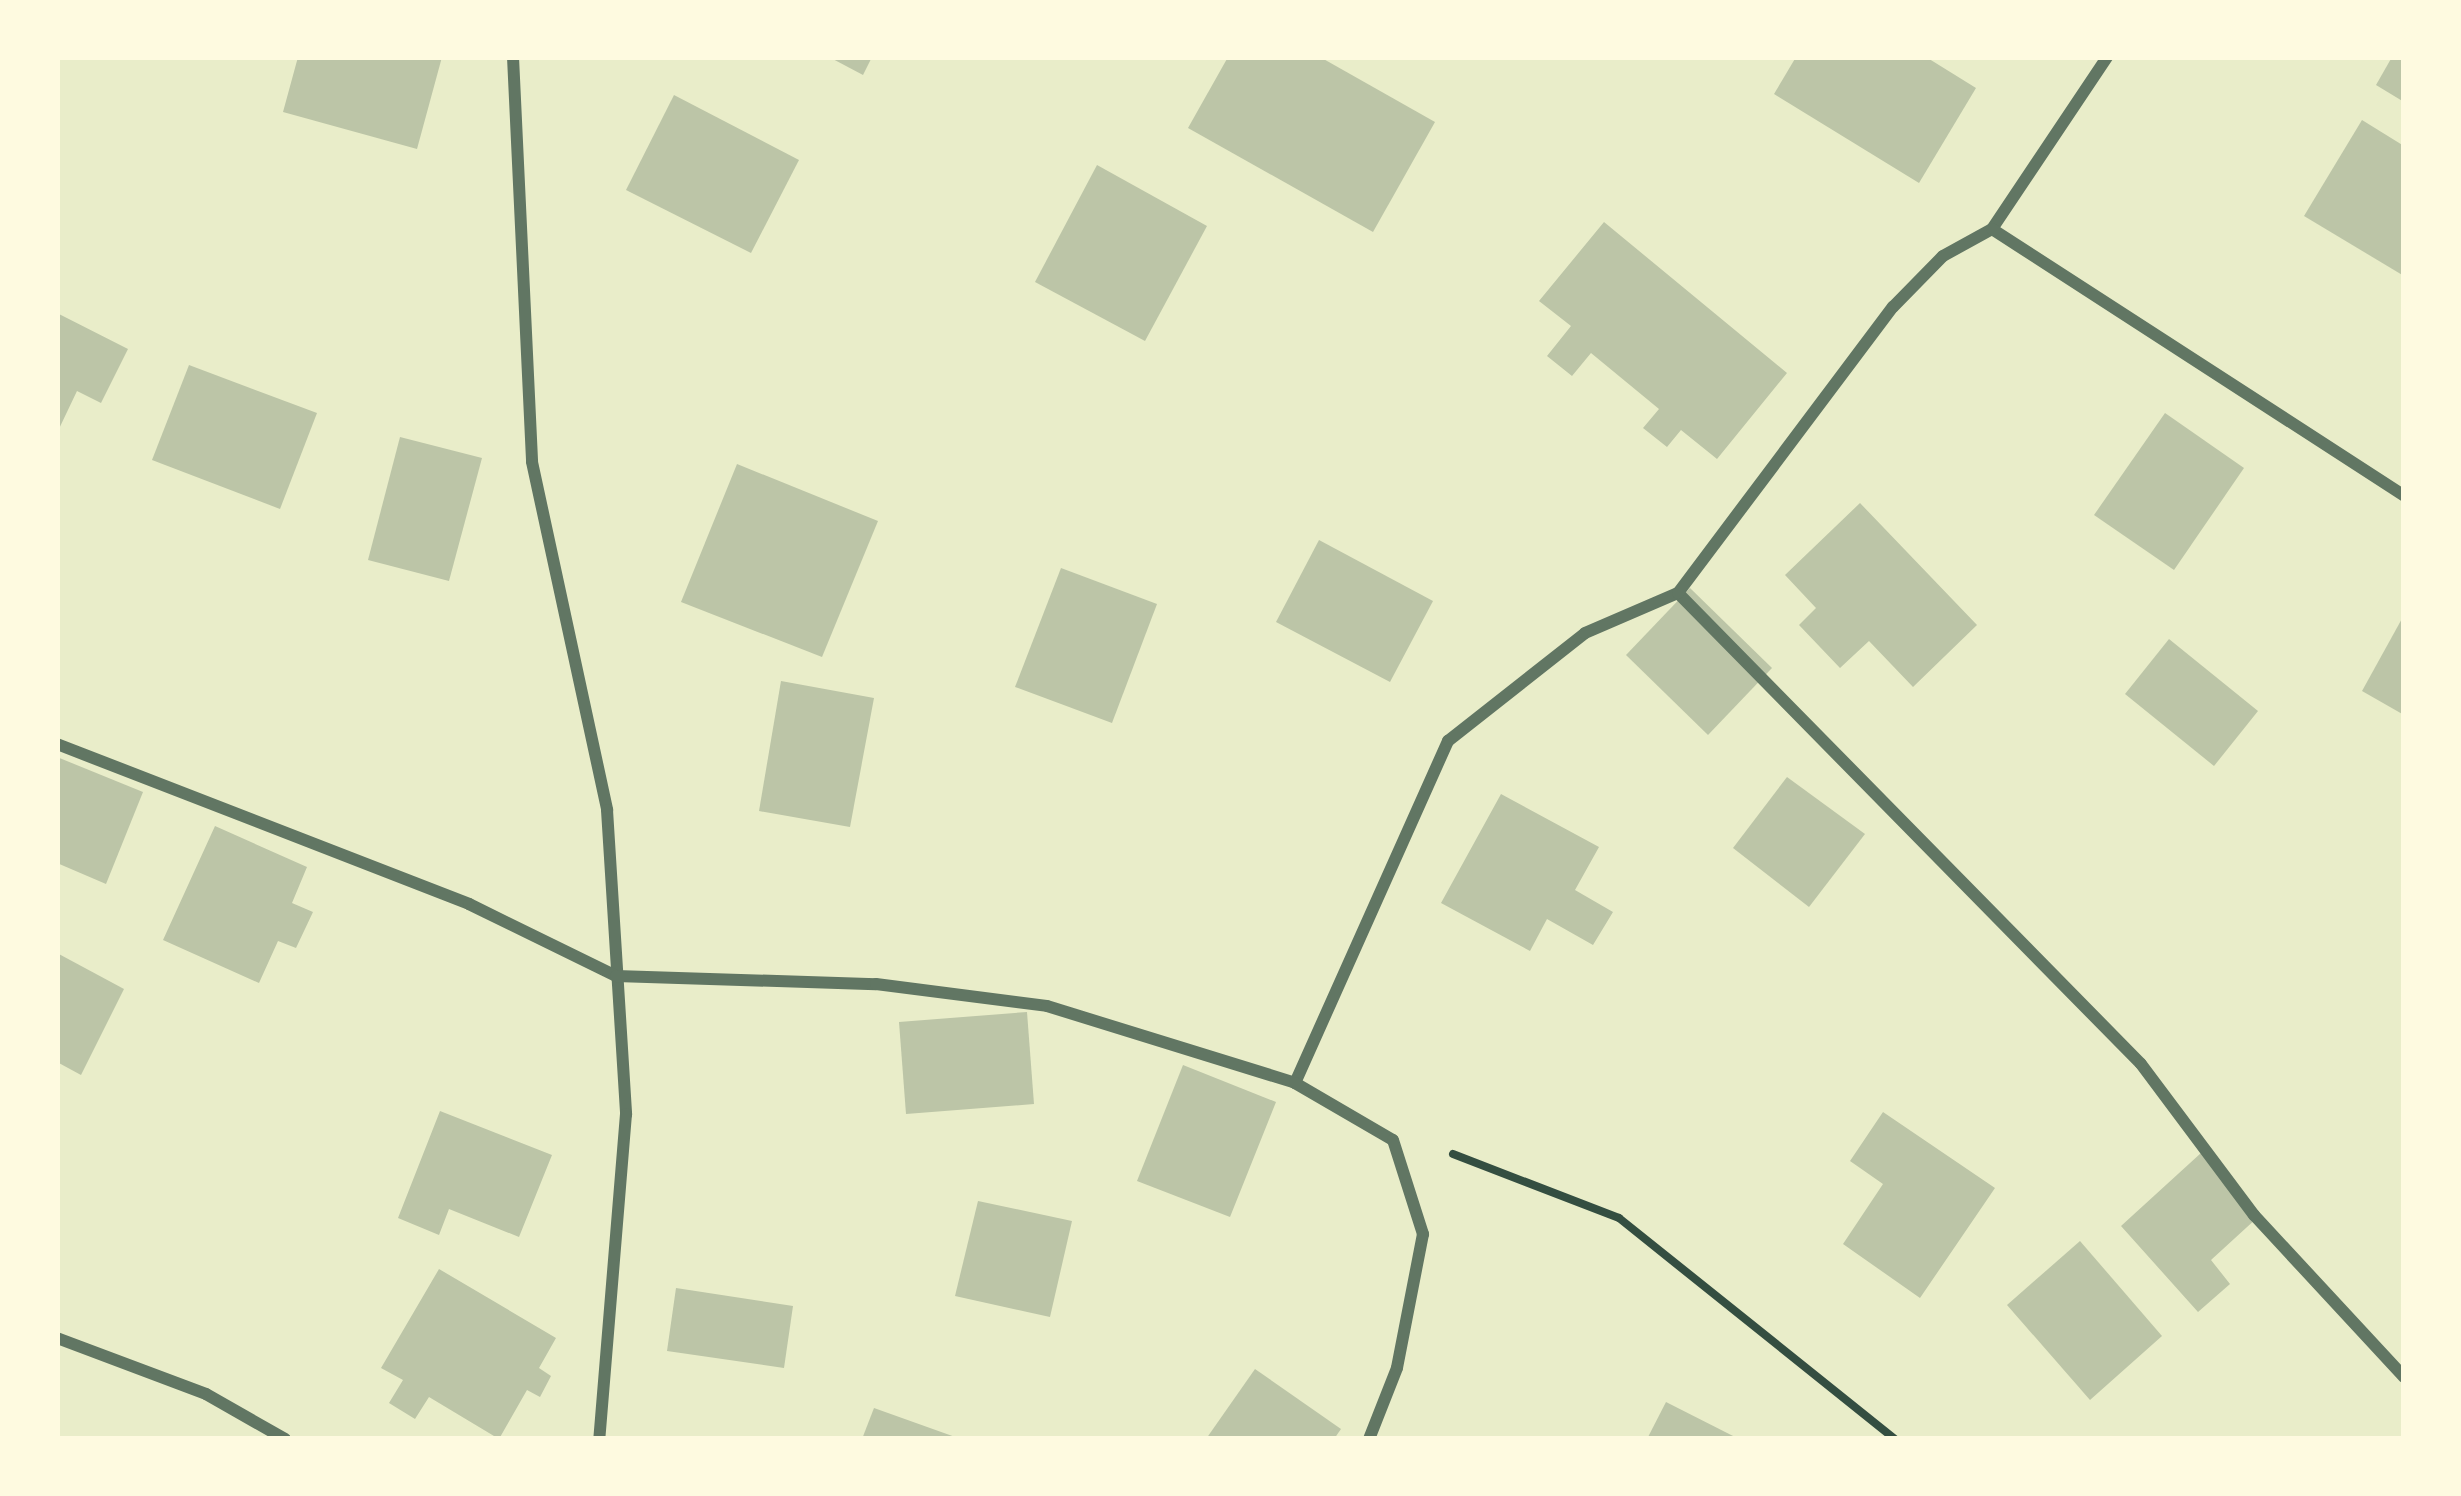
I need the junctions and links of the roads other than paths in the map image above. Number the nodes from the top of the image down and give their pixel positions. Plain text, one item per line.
1 (514, 57) edge
2 (2107, 57) edge
3 (1992, 230) junction
4 (2404, 496) edge
5 (1678, 593) junction
6 (57, 744) edge
7 (616, 976) junction
8 (1294, 1082) junction
9 (57, 1338) edge
10 (2404, 1377) edge
11 (285, 1439) edge
12 (599, 1439) edge
13 (1369, 1439) edge

1 - 7 street
2 - 3 street
3 - 4 street
3 - 5 street
5 - 8 street
5 - 10 street
6 - 7 street
7 - 8 street
7 - 12 street
8 - 13 street
9 - 11 street

